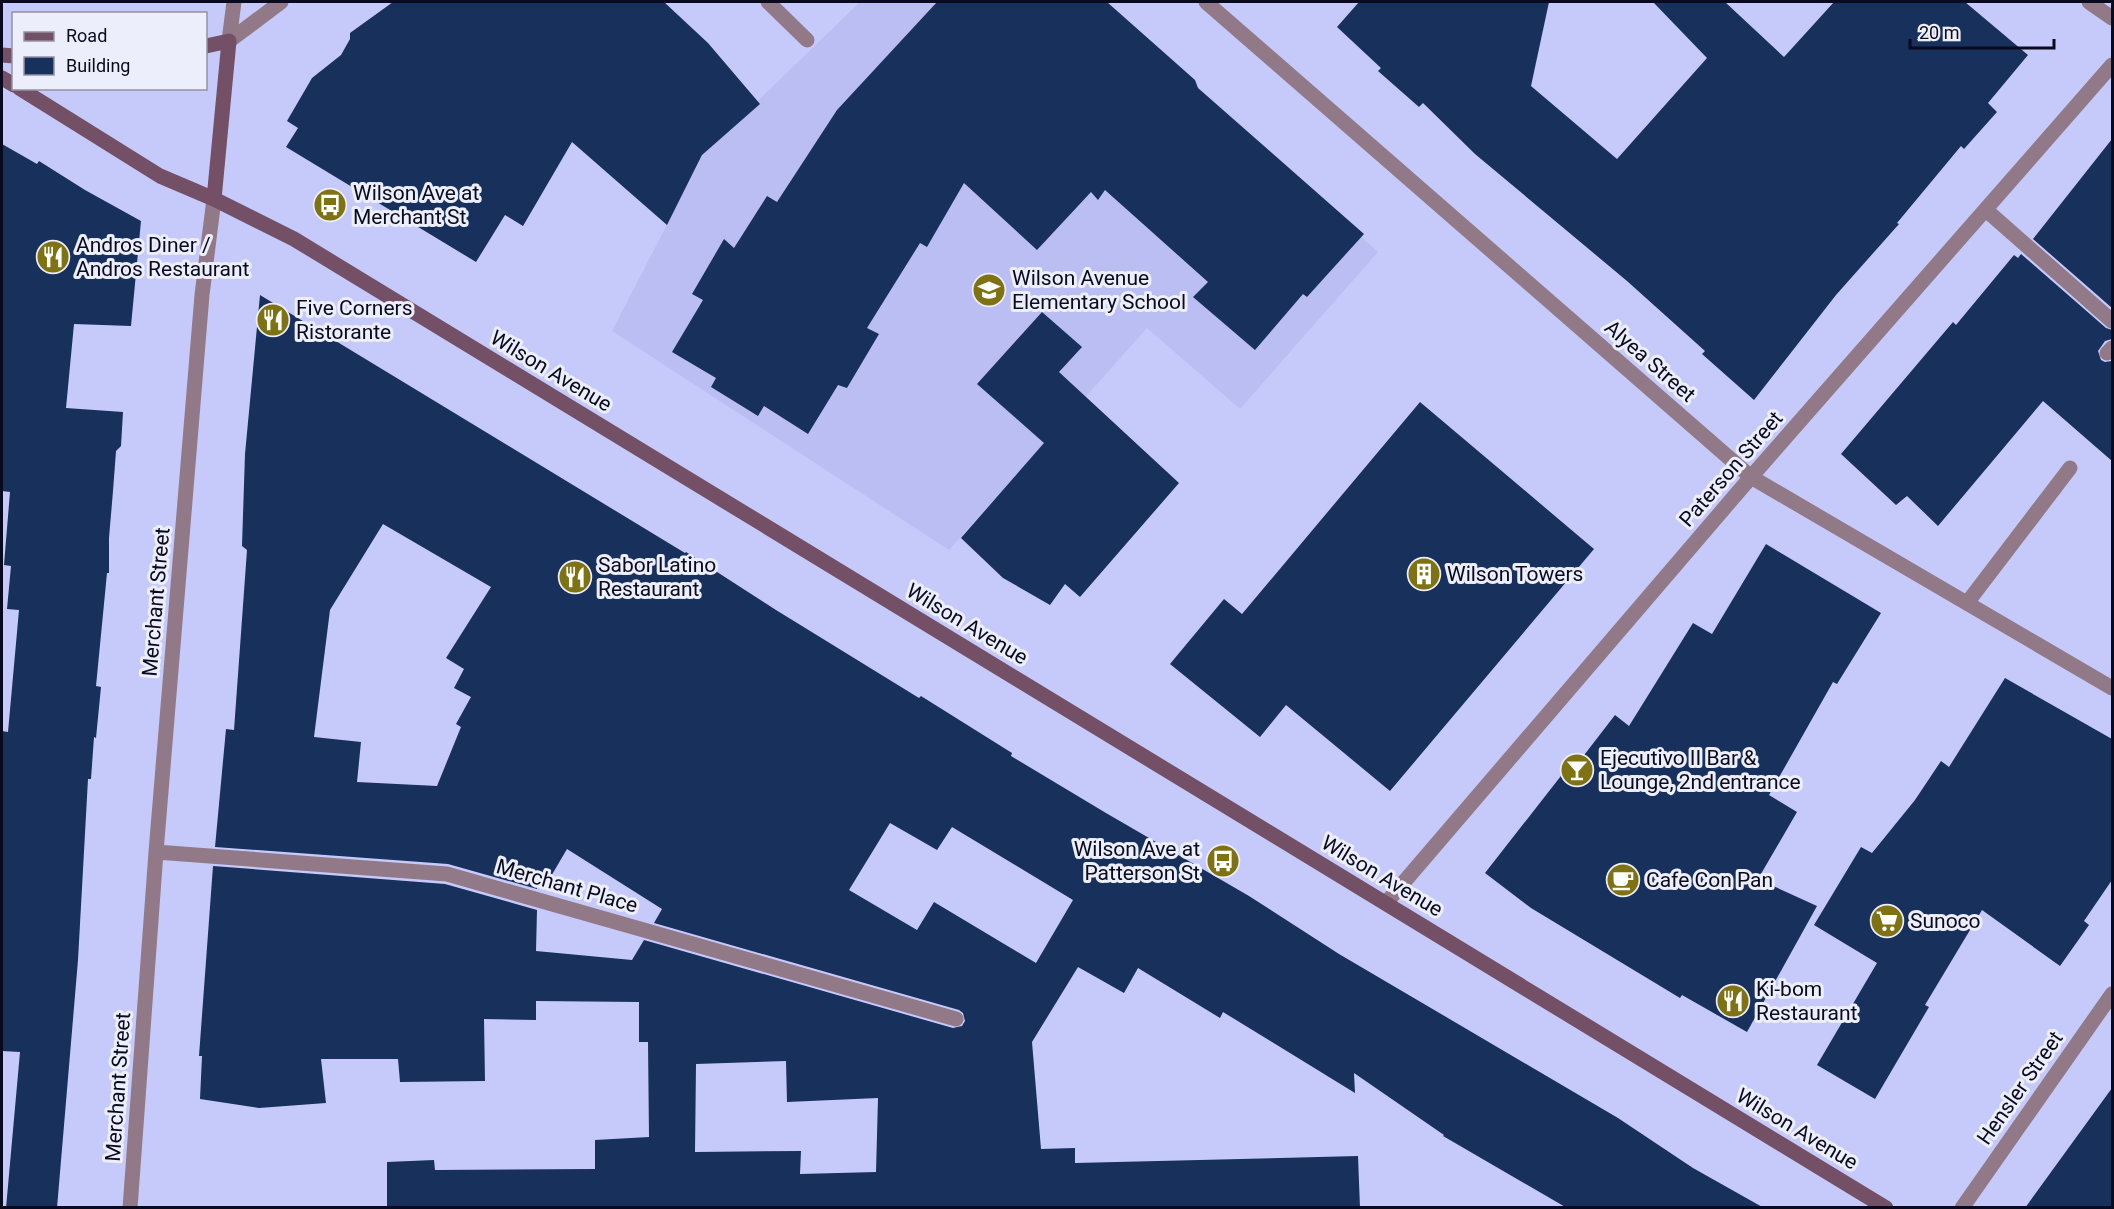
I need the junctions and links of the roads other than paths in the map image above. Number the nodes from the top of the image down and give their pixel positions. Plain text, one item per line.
1 (234, 2) edge
2 (281, 2) edge
3 (768, 2) edge
4 (1206, 2) edge
5 (2089, 2) edge
6 (2112, 18) edge
7 (807, 40) dead end
8 (229, 41) junction
9 (207, 46) edge
10 (2112, 65) edge
11 (22, 90) edge
12 (214, 200) junction
13 (1986, 210) junction
14 (2112, 321) edge
15 (2070, 468) dead end
16 (1751, 477) junction
17 (1966, 603) junction
18 (2112, 688) edge
19 (156, 852) junction
20 (1386, 903) junction
21 (2112, 994) edge
22 (956, 1019) dead end
23 (130, 1208) edge
24 (1886, 1208) edge
25 (1962, 1208) edge

1 - 8 street, Merchant Street
2 - 8 street
3 - 7 street
4 - 16 street, Alyea Street
5 - 6 street
8 - 9 main road
8 - 12 main road, Merchant Street
10 - 13 street, Paterson Street
11 - 12 main road, Wilson Avenue
12 - 19 street, Merchant Street
12 - 20 main road, Wilson Avenue
13 - 14 street
13 - 16 street, Paterson Street
15 - 17 street
16 - 17 street, Alyea Street
16 - 20 street, Paterson Street
17 - 18 street, Alyea Street
19 - 22 street, Merchant Place
19 - 23 street, Merchant Street
20 - 24 main road, Wilson Avenue
21 - 25 street, Hensler Street

